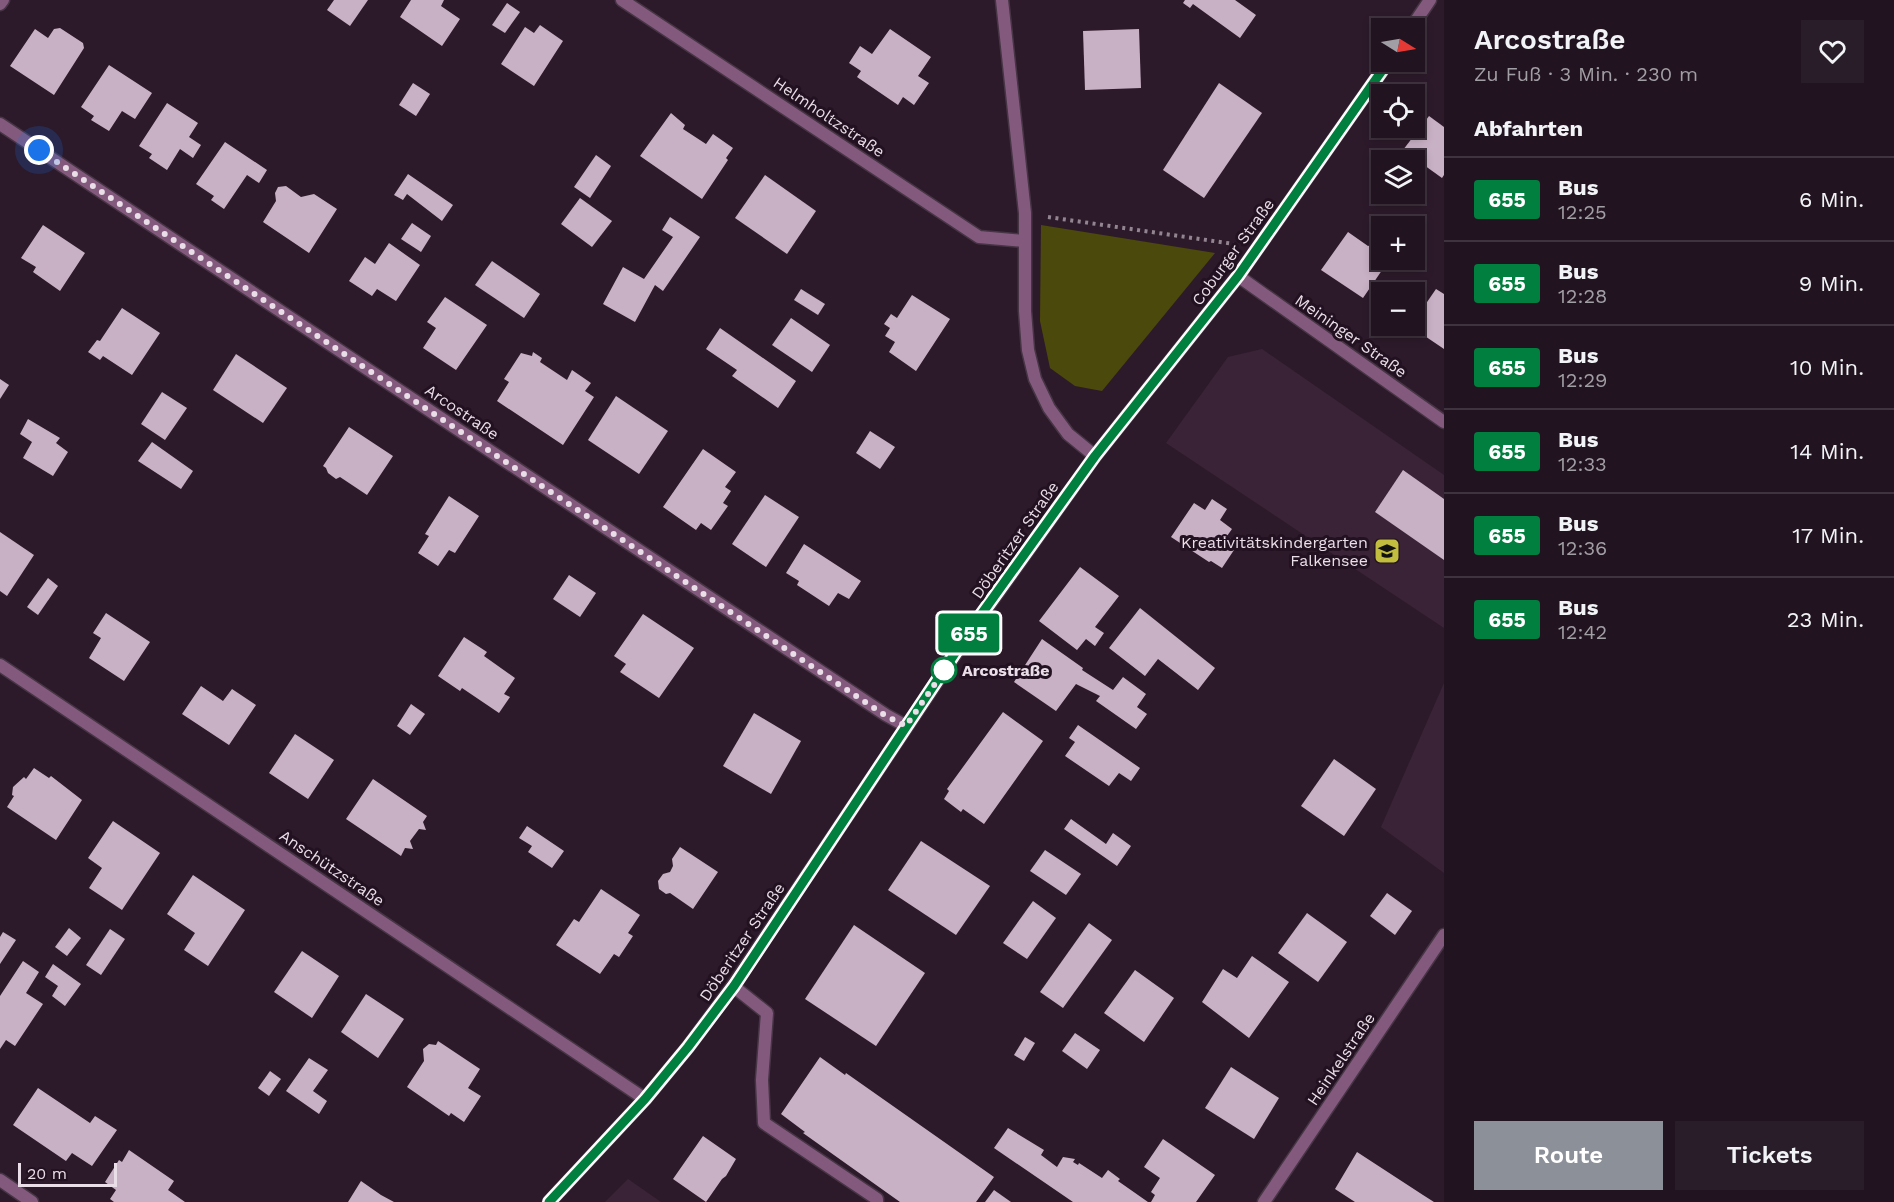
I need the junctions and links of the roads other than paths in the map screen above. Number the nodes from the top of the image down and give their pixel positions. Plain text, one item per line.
1 (3, 0) edge
2 (622, 0) edge
3 (1002, 0) edge
4 (1430, 0) edge
5 (0, 4) edge
6 (1418, 18) edge
7 (1381, 72) edge
8 (0, 124) edge
9 (1024, 241) junction
10 (1238, 276) junction
11 (1444, 422) edge
12 (1095, 456) junction
13 (0, 665) edge
14 (906, 726) junction
15 (1444, 935) edge
16 (734, 986) junction
17 (645, 1099) junction
18 (0, 1180) edge
19 (32, 1202) edge
20 (549, 1202) edge
21 (877, 1202) edge
22 (1264, 1202) edge

1 - 5 street
2 - 9 street, Helmholtzstraße
3 - 9 street
4 - 6 street
7 - 10 street, Coburger Straße
8 - 14 street, Arcostraße
9 - 12 street
10 - 11 street, Meininger Straße
10 - 12 street, Coburger Straße
12 - 14 street, Döberitzer Straße
13 - 17 street, Anschützstraße
14 - 16 street, Döberitzer Straße
15 - 22 street, Heinkelstraße
16 - 17 street, Döberitzer Straße
16 - 21 street
17 - 20 street, Döberitzer Straße
18 - 19 street

